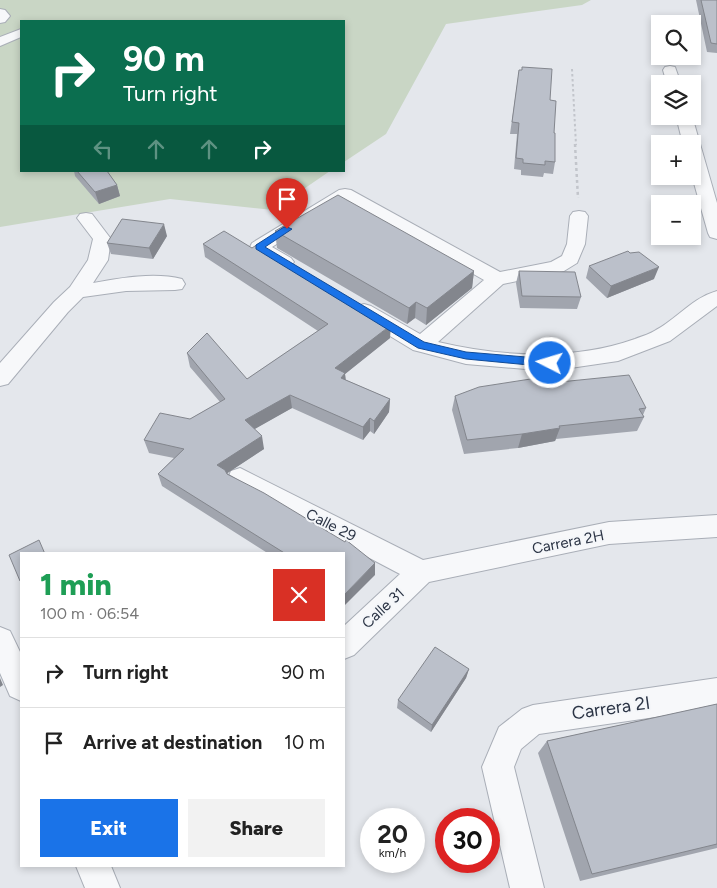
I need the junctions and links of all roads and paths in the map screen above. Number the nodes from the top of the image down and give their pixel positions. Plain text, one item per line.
1 (0, 13) edge
2 (0, 19) edge
3 (20, 33) edge
4 (0, 42) edge
5 (572, 69) dead end
6 (701, 177) edge
7 (579, 216) joint
8 (86, 218) dead end
9 (717, 233) edge
10 (302, 273) edge
11 (497, 279) junction
12 (174, 284) dead end
13 (77, 292) junction
14 (717, 298) edge
15 (344, 299) edge
16 (690, 317) junction
17 (717, 317) edge
18 (421, 345) junction
19 (0, 378) edge
20 (240, 478) edge
21 (717, 526) edge
22 (421, 572) junction
23 (0, 641) edge
24 (345, 644) edge
25 (20, 684) edge
26 (717, 693) edge
27 (93, 867) edge
28 (103, 888) edge
29 (527, 888) edge

1 - 2 street
3 - 4 street
5 - 7 path
6 - 9 street
7 - 11 street
8 - 13 street
10 - 11 street
11 - 18 street
12 - 13 street
13 - 19 street
14 - 16 street
15 - 18 street
16 - 17 street
16 - 18 street
20 - 22 street, Calle 29
21 - 22 street, Carrera 2H
22 - 24 street, Calle 31
23 - 25 street
26 - 29 street, Carrera 2I
27 - 28 street

